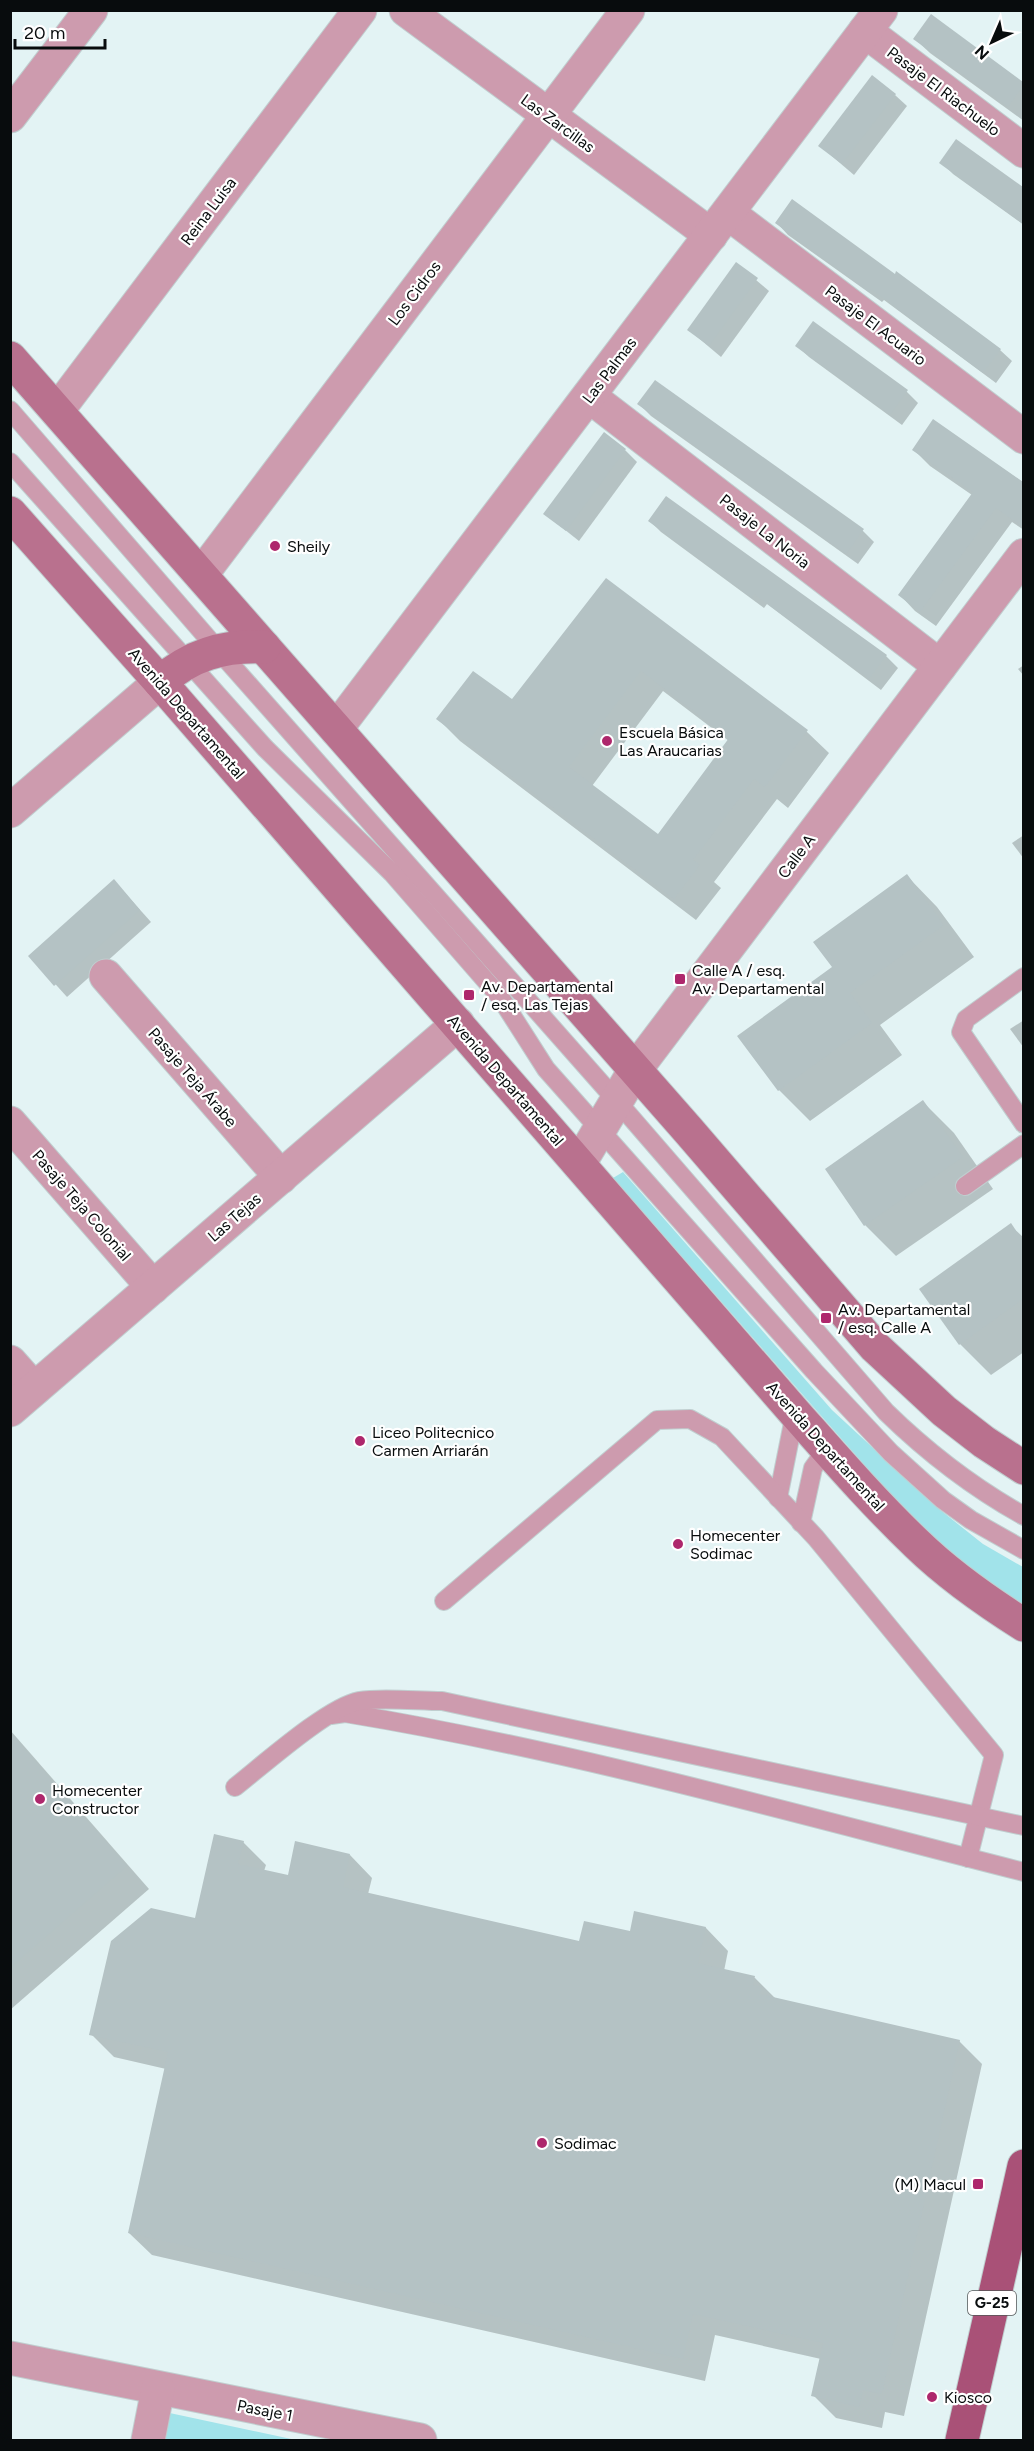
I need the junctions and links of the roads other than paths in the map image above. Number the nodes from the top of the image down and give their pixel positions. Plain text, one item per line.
1 (91, 10) edge
2 (360, 10) edge
3 (406, 10) edge
4 (628, 10) edge
5 (875, 16) edge
6 (10, 116) edge
7 (548, 116) junction
8 (1023, 151) edge
9 (719, 224) junction
10 (10, 358) edge
11 (589, 396) junction
12 (10, 410) edge
13 (57, 411) junction
14 (1023, 437) edge
15 (10, 462) edge
16 (10, 513) edge
17 (1023, 555) edge
18 (201, 575) junction
19 (264, 647) junction
20 (219, 650) junction
21 (189, 661) junction
22 (940, 666) junction
23 (160, 682) junction
24 (336, 729) junction
25 (10, 811) edge
26 (106, 976) dead end
27 (1023, 977) edge
28 (458, 1024) junction
29 (635, 1070) junction
30 (616, 1100) junction
31 (10, 1123) edge
32 (1023, 1124) edge
33 (599, 1130) junction
34 (1023, 1144) edge
35 (579, 1164) junction
36 (280, 1177) junction
37 (965, 1186) dead end
38 (153, 1287) junction
39 (10, 1362) edge
40 (22, 1400) edge
41 (795, 1413) junction
42 (836, 1459) junction
43 (1022, 1466) edge
44 (778, 1498) junction
45 (1023, 1516) edge
46 (801, 1523) junction
47 (1023, 1550) edge
48 (444, 1601) dead end
49 (1023, 1624) edge
50 (442, 1701) junction
51 (329, 1715) junction
52 (444, 1730) junction
53 (235, 1787) dead end
54 (980, 1817) junction
55 (1023, 1826) edge
56 (968, 1858) junction
57 (1023, 1872) edge
58 (1023, 2166) edge
59 (10, 2358) edge
60 (158, 2389) junction
61 (372, 2436) edge
62 (148, 2440) edge
63 (420, 2440) edge
64 (962, 2440) edge

1 - 6 street
2 - 13 street, Reina Luisa
3 - 7 street, Las Zarcillas
4 - 7 street, Los Cidros
5 - 8 street, Pasaje El Riachuelo
5 - 9 street, Las Palmas
7 - 9 street, Las Zarcillas
7 - 18 street, Los Cidros
9 - 11 street, Las Palmas
9 - 14 street, Pasaje El Acuario
10 - 13 main road
11 - 22 street, Pasaje La Noria
11 - 24 street, Las Palmas
12 - 20 lane
13 - 18 main road
15 - 21 lane
16 - 23 main road, Avenida Departamental
17 - 22 street, Calle A
18 - 19 main road
19 - 20 main road
19 - 24 main road
20 - 21 main road
20 - 30 lane
21 - 23 main road
21 - 33 lane
22 - 29 street, Calle A
23 - 25 street
23 - 28 main road, Avenida Departamental
24 - 29 main road
26 - 36 street, Pasaje Teja Árabe
27 - 32 lane
28 - 35 main road, Avenida Departamental
28 - 36 street, Las Tejas
29 - 30 street, Calle A
29 - 43 main road
30 - 33 street, Calle A
30 - 45 lane
31 - 38 street, Pasaje Teja Colonial
33 - 35 street, Calle A
33 - 47 lane
34 - 37 lane
35 - 41 main road, Avenida Departamental
36 - 38 street, Las Tejas
38 - 40 street, Las Tejas
39 - 40 street
41 - 42 main road, Avenida Departamental
41 - 44 lane
42 - 46 lane
42 - 49 main road, Avenida Departamental
44 - 46 lane
44 - 48 lane
46 - 54 lane
50 - 51 lane
50 - 52 lane
50 - 54 lane
51 - 52 lane
51 - 53 lane
52 - 56 lane
54 - 55 lane
54 - 56 lane
56 - 57 lane
58 - 64 main road, G-25
59 - 60 street, Pasaje 1
60 - 61 street, Pasaje 1
60 - 62 street
61 - 63 street, Pasaje 1

